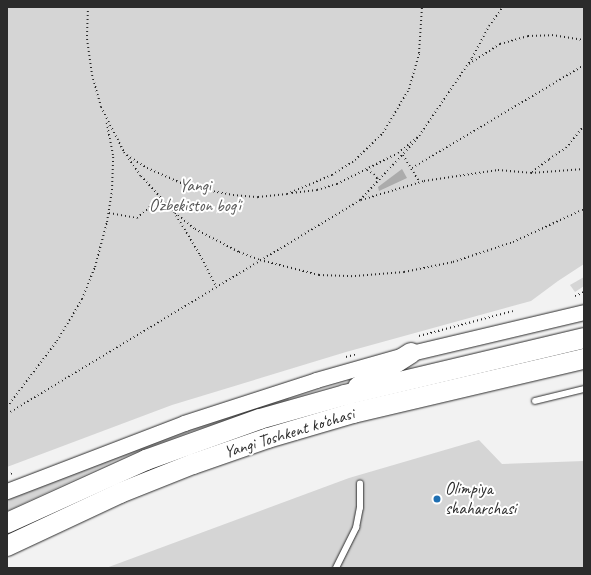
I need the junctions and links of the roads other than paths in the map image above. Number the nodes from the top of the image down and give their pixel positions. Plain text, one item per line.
1 (584, 312) edge
2 (584, 338) edge
3 (411, 353) junction
4 (584, 359) edge
5 (584, 389) edge
6 (344, 395) junction
7 (535, 401) dead end
8 (360, 484) dead end
9 (7, 490) edge
10 (7, 523) edge
11 (7, 546) edge
12 (336, 568) edge

1 - 3 main road
2 - 6 highway, Yangi Toshkent ko‘chasi
3 - 6 highway
3 - 9 main road
4 - 11 highway, Yangi Toshkent ko‘chasi
5 - 7 lane
6 - 10 highway, Yangi Toshkent ko‘chasi
8 - 12 lane

